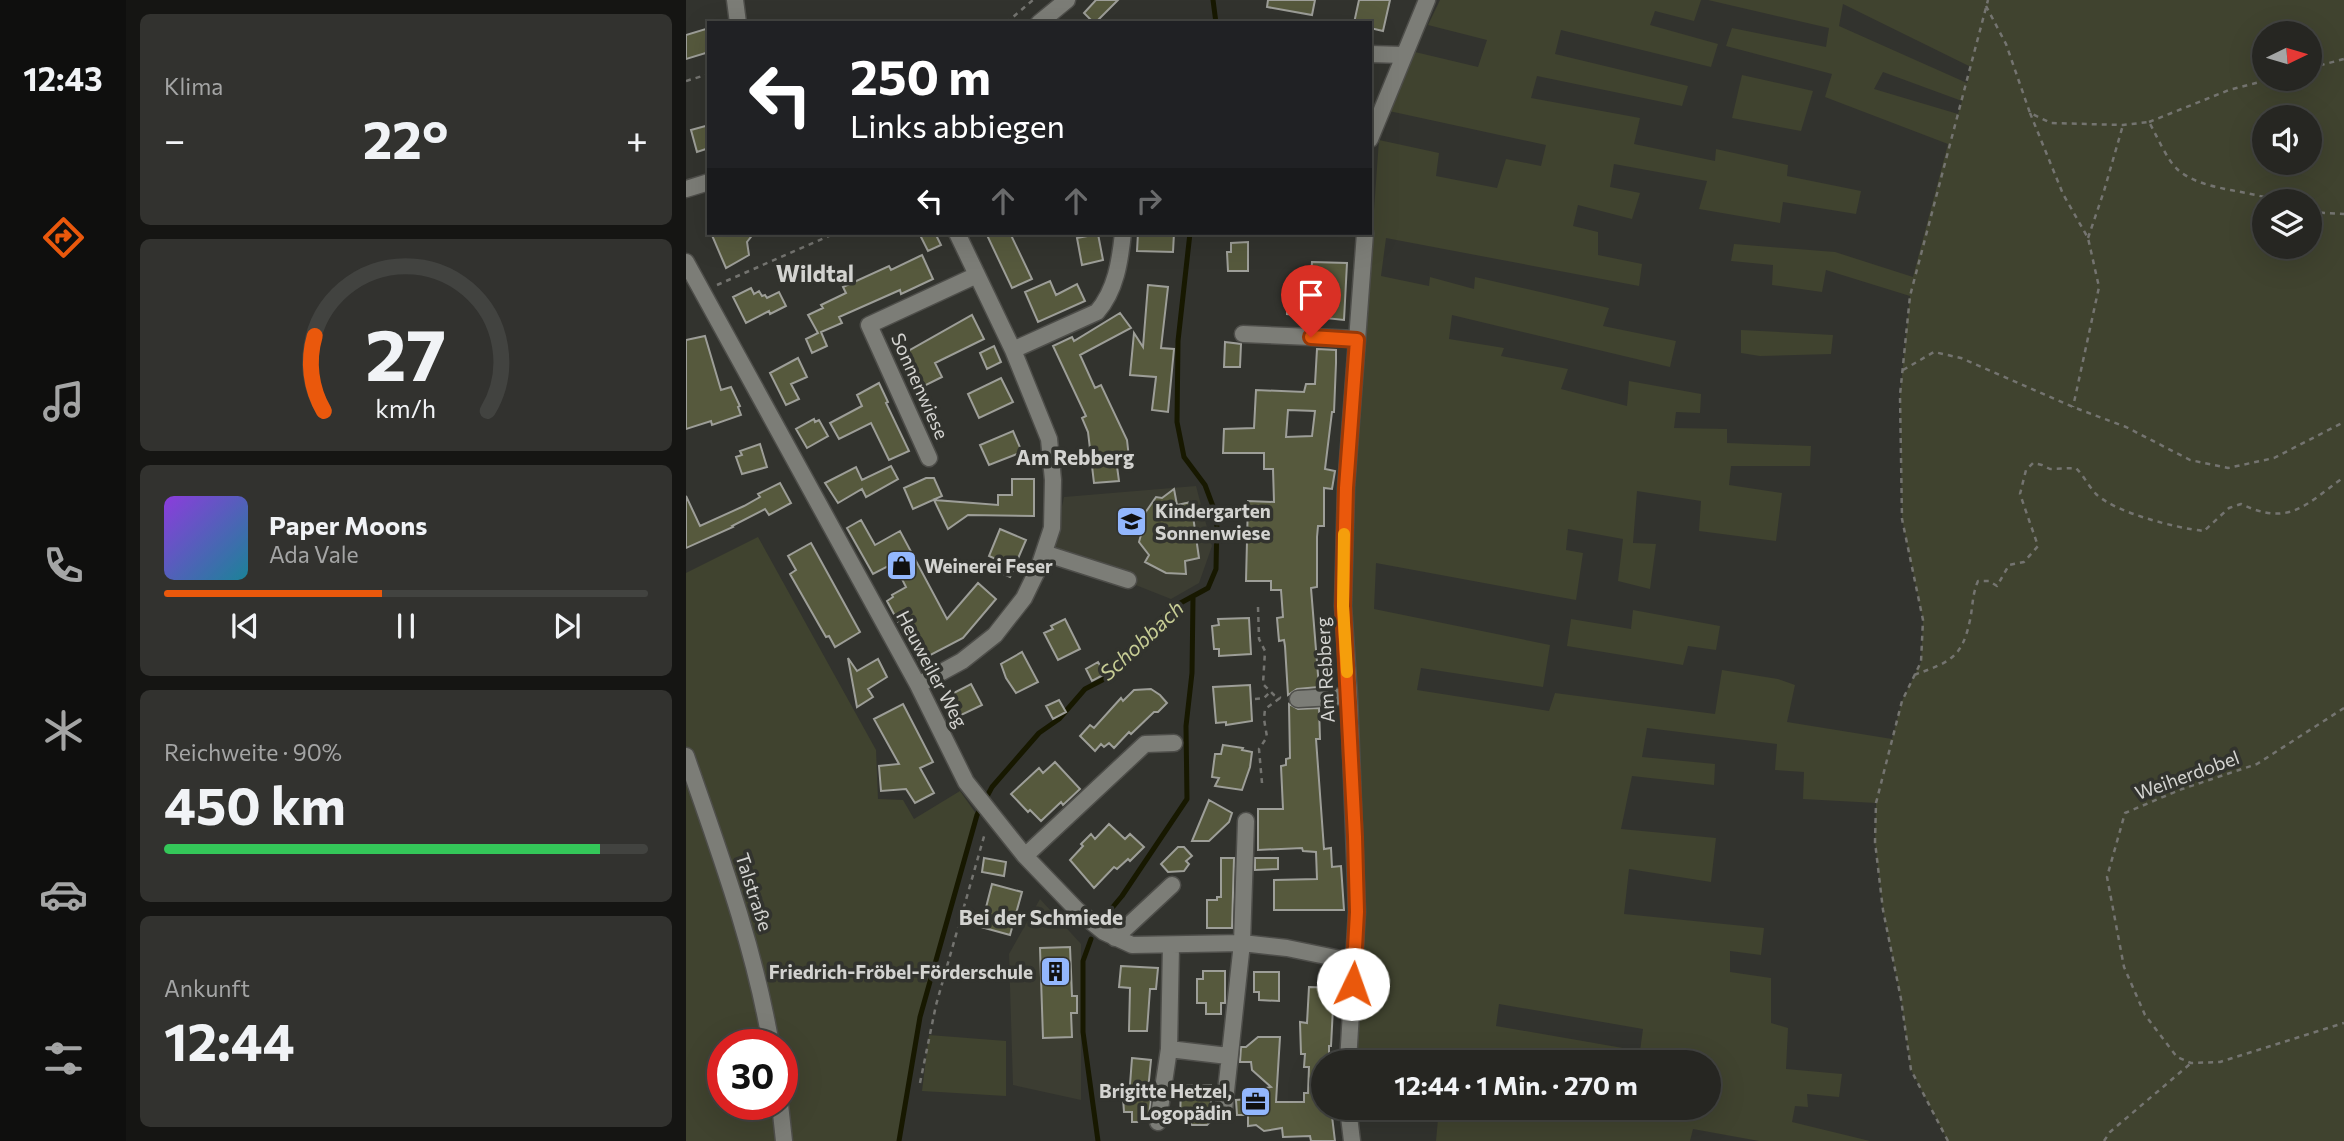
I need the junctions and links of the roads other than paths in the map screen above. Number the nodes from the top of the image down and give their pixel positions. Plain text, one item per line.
1 (734, 0) edge
2 (1067, 0) edge
3 (1427, 0) edge
4 (738, 21) edge
5 (1041, 21) edge
6 (1372, 54) edge
7 (1403, 55) junction
8 (1372, 134) edge
9 (707, 184) edge
10 (686, 189) edge
11 (958, 235) edge
12 (1123, 235) edge
13 (1365, 235) edge
14 (686, 262) edge
15 (977, 275) junction
16 (1243, 334) dead end
17 (1357, 340) junction
18 (1013, 350) junction
19 (929, 458) dead end
20 (1044, 553) junction
21 (1128, 580) dead end
22 (918, 685) junction
23 (1349, 696) junction
24 (1298, 699) road end
25 (1174, 743) dead end
26 (686, 756) edge
27 (1247, 821) dead end
28 (1025, 856) junction
29 (1172, 885) dead end
30 (1115, 938) junction
31 (1242, 943) junction
32 (1171, 946) junction
33 (1355, 962) junction
34 (768, 1029) edge
35 (1169, 1049) junction
36 (1349, 1050) edge
37 (1228, 1056) junction
38 (1224, 1110) dead end
39 (782, 1120) edge
40 (1349, 1120) edge
41 (1158, 1122) dead end
42 (784, 1141) edge
43 (1352, 1141) edge

1 - 4 street
2 - 5 street
3 - 7 street
6 - 7 street
7 - 8 street
9 - 10 street
11 - 15 street
12 - 18 street
13 - 17 street, Am Rebberg
14 - 22 street, Heuweiler Weg
15 - 18 street
15 - 19 street, Sonnenwiese
16 - 17 street
17 - 23 street, Am Rebberg
18 - 20 street
20 - 21 street
20 - 22 street
22 - 28 street, Heuweiler Weg
23 - 24 street
23 - 33 street, Am Rebberg
25 - 28 street
26 - 34 street, Talstraße
27 - 31 street
28 - 30 street, Heuweiler Weg
29 - 30 street
30 - 32 street, Heuweiler Weg
31 - 32 street, Heuweiler Weg
31 - 33 street, Heuweiler Weg
31 - 37 street
32 - 35 street
33 - 36 street, Am Rebberg
35 - 37 street
35 - 41 street
37 - 38 street
39 - 42 street
40 - 43 street

